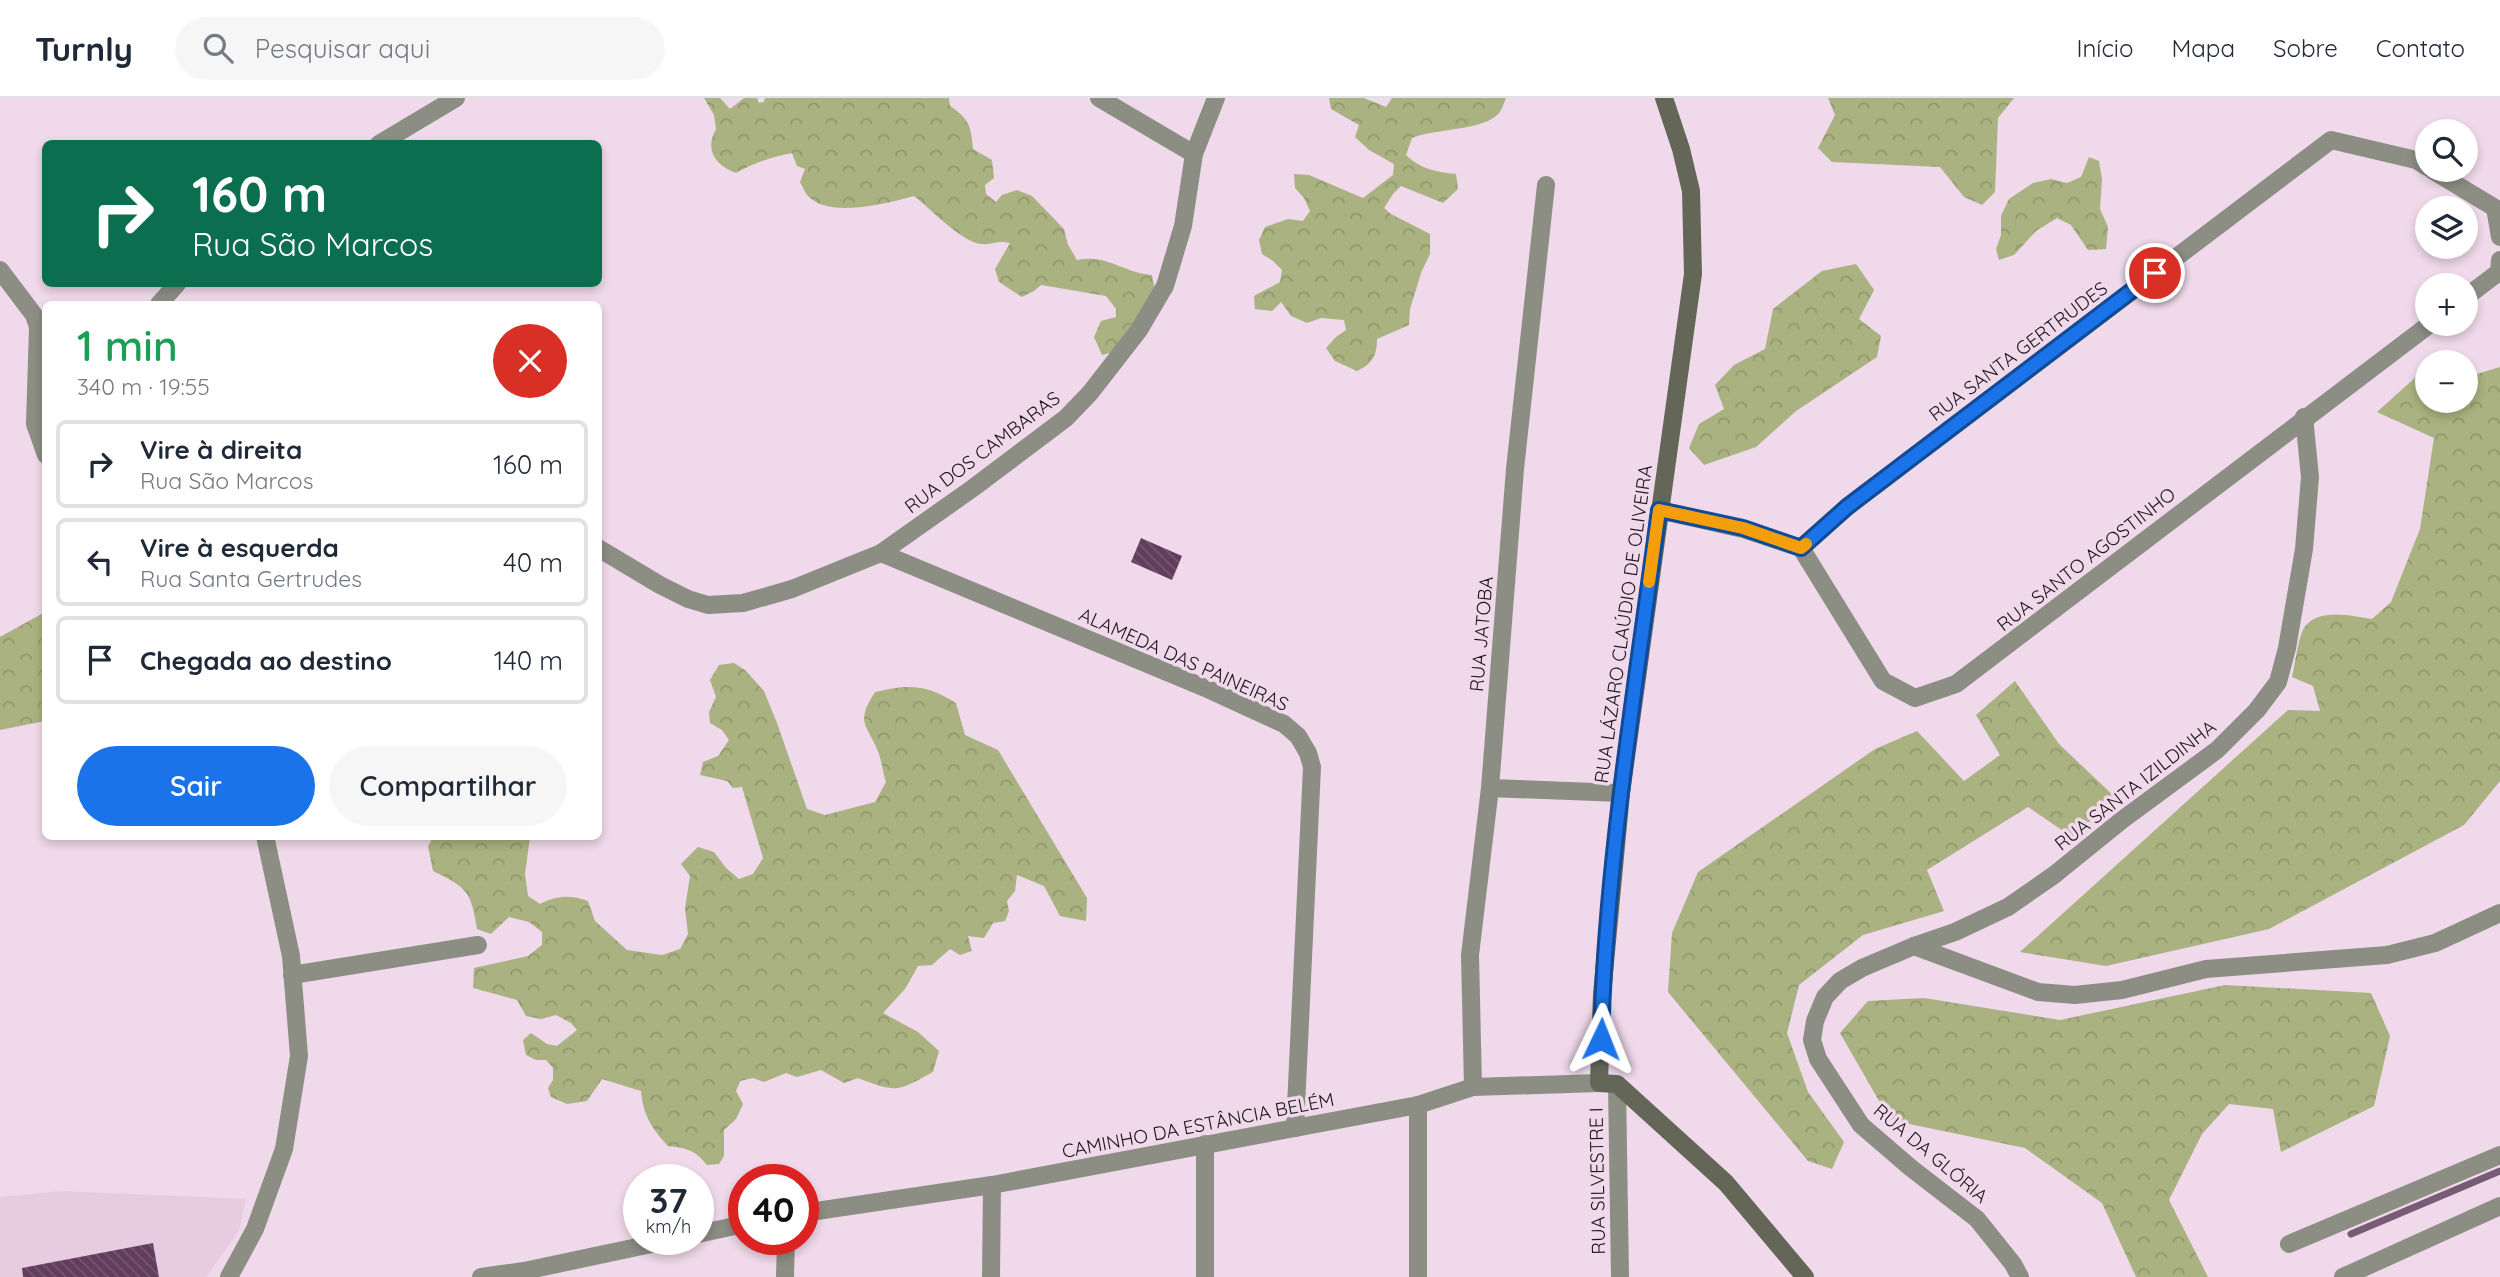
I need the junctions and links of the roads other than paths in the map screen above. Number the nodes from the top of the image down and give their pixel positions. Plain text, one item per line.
1 (456, 98) edge
2 (1099, 98) edge
3 (1216, 98) edge
4 (1664, 98) edge
5 (386, 140) edge
6 (1195, 154) junction
7 (2415, 160) edge
8 (2452, 182) edge
9 (1546, 185) dead end
10 (2500, 237) edge
11 (2500, 260) edge
12 (0, 270) edge
13 (174, 287) edge
14 (2478, 288) edge
15 (162, 301) edge
16 (2415, 335) edge
17 (2304, 417) junction
18 (42, 444) edge
19 (1659, 510) junction
20 (1801, 548) junction
21 (602, 550) edge
22 (881, 553) junction
23 (1490, 788) junction
24 (1621, 793) junction
25 (266, 840) edge
26 (2500, 913) edge
27 (478, 945) dead end
28 (1914, 946) junction
29 (292, 975) junction
30 (1608, 1083) junction
31 (1473, 1087) junction
32 (1418, 1105) junction
33 (1295, 1128) junction
34 (1205, 1144) junction
35 (2500, 1155) edge
36 (992, 1185) junction
37 (2500, 1206) edge
38 (819, 1211) edge
39 (2289, 1244) dead end
40 (623, 1251) edge
41 (786, 1255) edge
42 (524, 1274) edge
43 (229, 1277) edge
44 (481, 1277) edge
45 (785, 1277) edge
46 (991, 1277) edge
47 (1205, 1277) edge
48 (1418, 1277) edge
49 (1620, 1277) edge
50 (1805, 1277) edge
51 (2020, 1277) edge
52 (2343, 1277) edge

1 - 5 street
2 - 6 street
3 - 6 street, RUA DOS CAMBARAS
4 - 19 street, RUA LÁZARO CLAÚDIO DE OLIVEIRA
6 - 22 street, RUA DOS CAMBARAS
7 - 20 street, RUA SANTA GERTRUDES
8 - 10 street
9 - 23 street, RUA JATOBA
11 - 14 street
12 - 18 street
13 - 15 street
16 - 17 street, RUA SANTO AGOSTINHO
17 - 20 street, RUA SANTO AGOSTINHO
17 - 28 street, RUA SANTA IZILDINHA
19 - 20 street
19 - 24 street, RUA LÁZARO CLAÚDIO DE OLIVEIRA
21 - 22 street, RUA DOS CAMBARAS
22 - 33 street, ALAMEDA DAS PAINEIRAS
23 - 24 street
23 - 31 street, RUA JATOBA
24 - 30 street, RUA LÁZARO CLAÚDIO DE OLIVEIRA
25 - 29 street
26 - 28 street
27 - 29 street
28 - 51 street, RUA DA GLÓRIA
29 - 43 street
30 - 31 street, CAMINHO DA ESTÂNCIA BELÉM
30 - 49 street, RUA SILVESTRE I
30 - 50 street
31 - 32 street, CAMINHO DA ESTÂNCIA BELÉM
32 - 33 street, CAMINHO DA ESTÂNCIA BELÉM
32 - 48 street
33 - 34 street, CAMINHO DA ESTÂNCIA BELÉM
34 - 36 street, CAMINHO DA ESTÂNCIA BELÉM
34 - 47 street
35 - 39 street
36 - 38 street, CAMINHO DA ESTÂNCIA BELÉM
36 - 46 street
37 - 52 street
40 - 42 street
41 - 45 street
42 - 44 street

